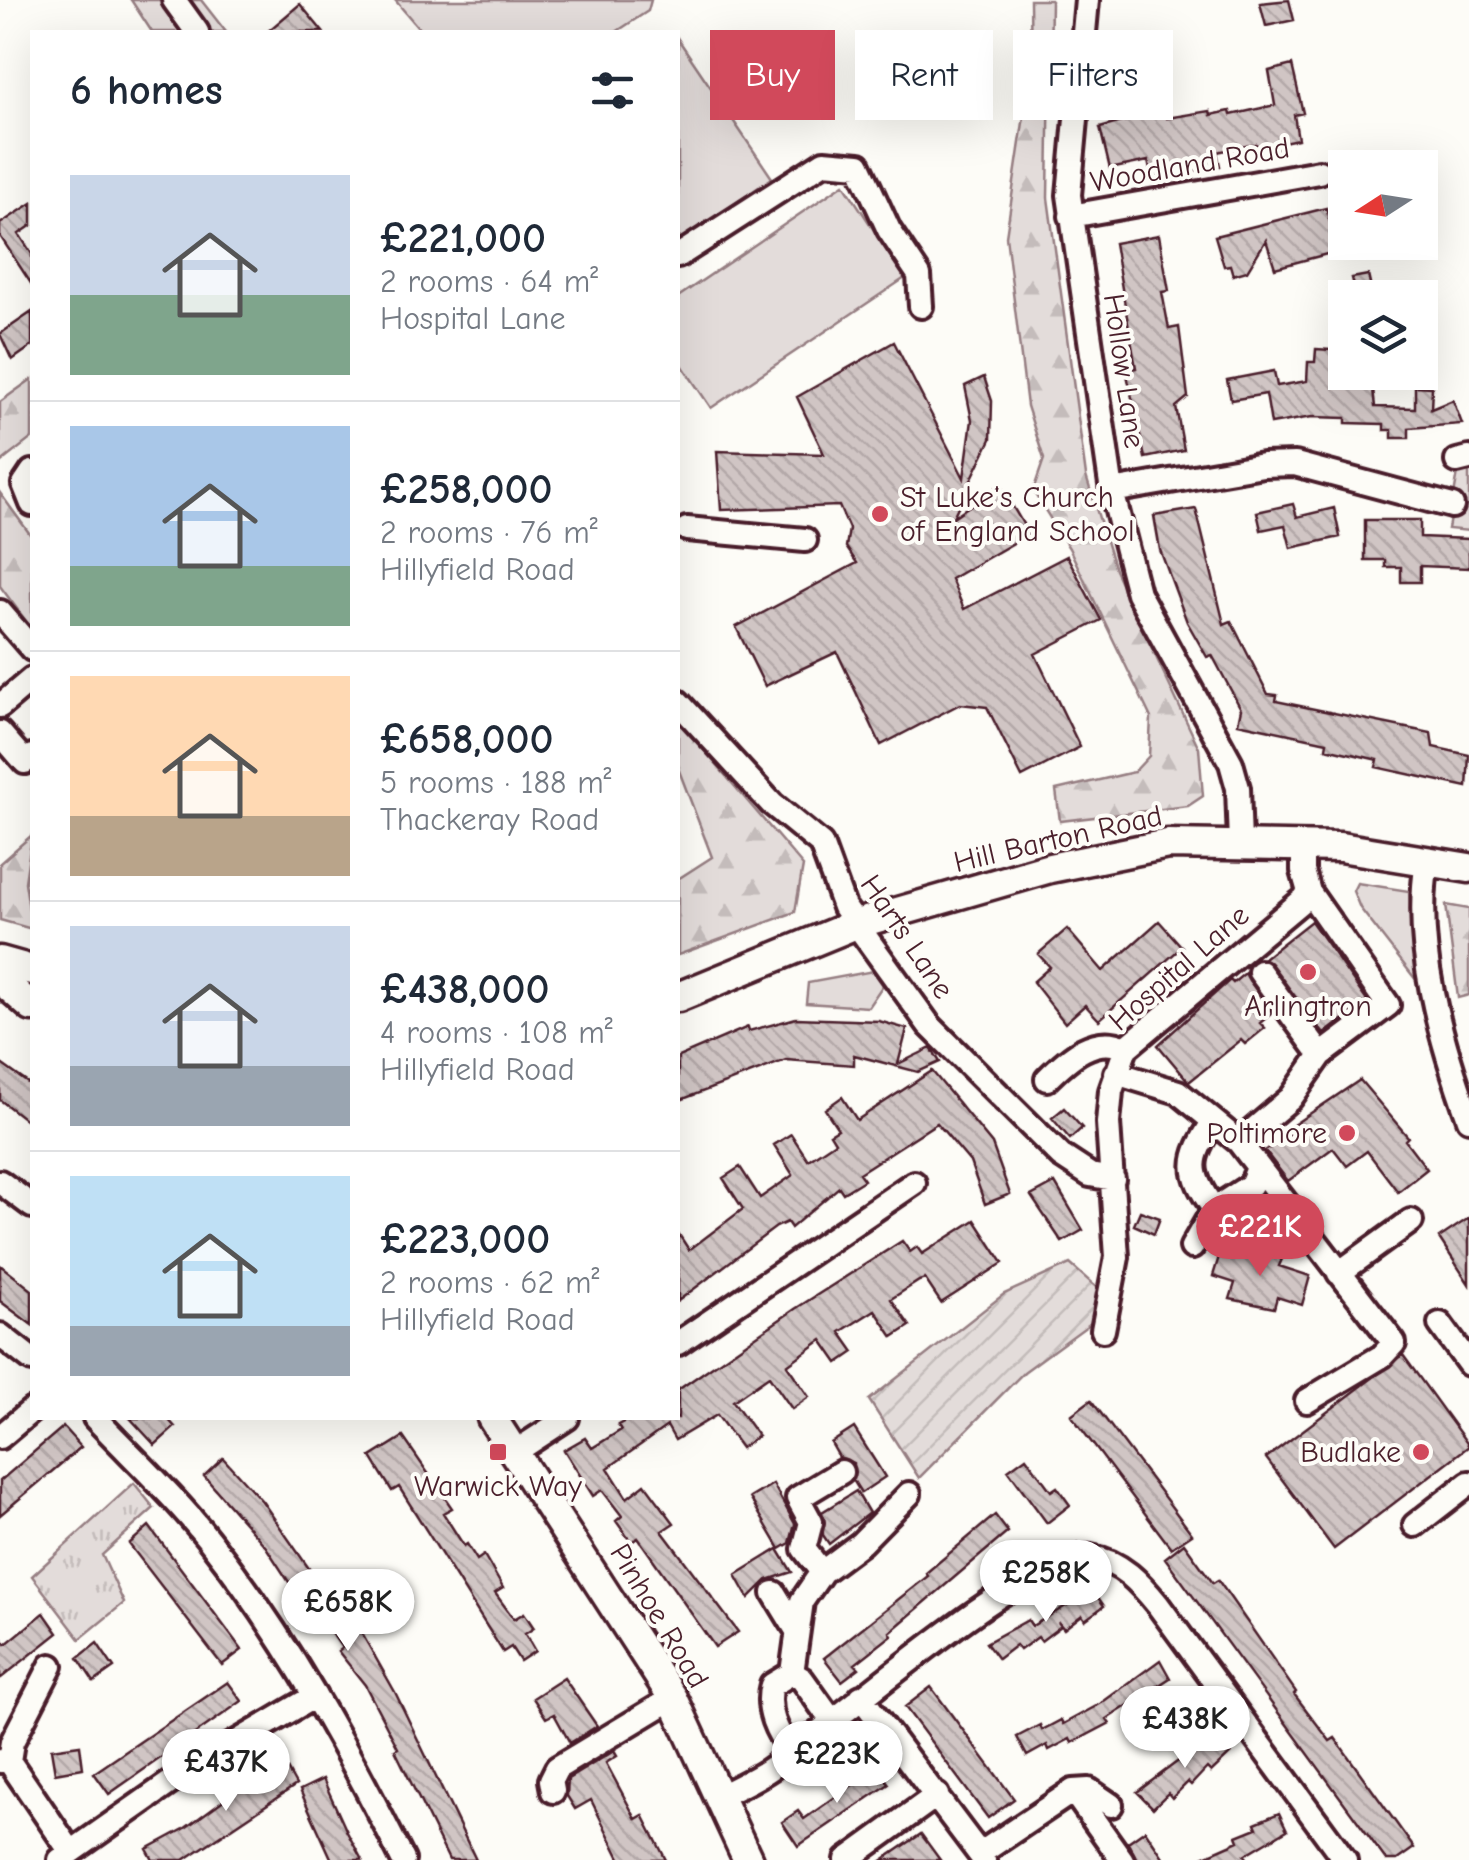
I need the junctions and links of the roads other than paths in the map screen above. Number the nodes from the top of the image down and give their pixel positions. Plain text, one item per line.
1 (174, 0) edge
2 (1088, 0) edge
3 (195, 30) edge
4 (1318, 172) dead end
5 (1071, 216) junction
6 (680, 255) edge
7 (922, 306) dead end
8 (30, 475) edge
9 (1112, 492) junction
10 (30, 499) edge
11 (1452, 506) dead end
12 (687, 528) dead end
13 (805, 540) dead end
14 (2, 617) edge
15 (30, 647) edge
16 (30, 681) edge
17 (680, 704) edge
18 (0, 706) edge
19 (0, 733) edge
20 (30, 758) edge
21 (1240, 843) junction
22 (1303, 844) junction
23 (1427, 860) junction
24 (1469, 868) edge
25 (1309, 892) junction
26 (856, 924) junction
27 (0, 961) edge
28 (30, 969) edge
29 (1260, 972) dead end
30 (0, 979) edge
31 (680, 996) edge
32 (30, 1005) edge
33 (1126, 1048) junction
34 (1321, 1055) junction
35 (1116, 1073) junction
36 (1047, 1078) dead end
37 (1469, 1119) edge
38 (1214, 1122) junction
39 (1239, 1142) junction
40 (1258, 1168) junction
41 (1113, 1180) junction
42 (0, 1182) edge
43 (914, 1182) dead end
44 (30, 1204) edge
45 (1214, 1208) junction
46 (1411, 1222) dead end
47 (1192, 1247) dead end
48 (1339, 1272) junction
49 (1440, 1324) dead end
50 (1103, 1330) dead end
51 (0, 1335) edge
52 (680, 1341) edge
53 (1464, 1347) edge
54 (30, 1358) edge
55 (1308, 1401) dead end
56 (30, 1412) edge
57 (97, 1420) edge
58 (493, 1420) edge
59 (564, 1420) edge
60 (0, 1437) edge
61 (516, 1452) junction
62 (841, 1472) dead end
63 (1469, 1483) edge
64 (909, 1494) dead end
65 (1415, 1526) dead end
66 (822, 1572) junction
67 (774, 1593) dead end
68 (796, 1630) junction
69 (51, 1666) dead end
70 (792, 1673) junction
71 (315, 1696) junction
72 (861, 1697) junction
73 (673, 1698) junction
74 (832, 1720) junction
75 (792, 1753) junction
76 (5, 1761) edge
77 (554, 1790) dead end
78 (1073, 1791) junction
79 (937, 1794) junction
80 (720, 1796) junction
81 (1111, 1806) dead end
82 (66, 1856) edge
83 (983, 1857) edge
84 (403, 1860) edge
85 (748, 1860) edge
86 (847, 1860) edge
87 (1122, 1860) edge
88 (1344, 1860) edge

1 - 3 street
2 - 5 street, Hollow Lane
4 - 5 street, Woodland Road
5 - 9 street, Hollow Lane
6 - 7 street
8 - 10 street
9 - 11 street
9 - 21 street, Hollow Lane
12 - 13 street
14 - 15 street
16 - 18 street
17 - 26 street, Harts Lane
19 - 20 street
21 - 22 main road, Hill Barton Road
21 - 26 main road, Hill Barton Road
22 - 23 main road, Hill Barton Road
22 - 25 street
23 - 24 main road, Hill Barton Road
23 - 37 street
25 - 33 street, Hospital Lane
25 - 34 street
26 - 31 main road, Hill Barton Road
26 - 41 street, Harts Lane
27 - 28 main road
29 - 34 street
30 - 32 main road
33 - 35 street, Hospital Lane
33 - 36 street
34 - 39 street
35 - 38 street
35 - 41 street, Hospital Lane
38 - 39 street
38 - 45 street
39 - 40 street
40 - 45 street
40 - 48 street
41 - 50 street, Hospital Lane
42 - 44 street
43 - 52 street
45 - 47 street
46 - 48 street
48 - 55 street
49 - 53 street
51 - 54 street
56 - 60 street
57 - 71 street
58 - 61 main road, Pinhoe Road
59 - 61 street
61 - 73 main road, Pinhoe Road
62 - 66 street
63 - 65 street
64 - 66 street
66 - 68 street
67 - 68 street
68 - 70 street
69 - 76 street
70 - 74 street
70 - 75 street
71 - 82 street
71 - 84 street
72 - 74 street
72 - 79 street
72 - 88 street
73 - 77 street
73 - 80 main road, Pinhoe Road
74 - 75 street
75 - 80 street
76 - 82 street
78 - 81 street
78 - 83 street
78 - 87 street
79 - 83 street
79 - 86 street
80 - 85 main road, Pinhoe Road

